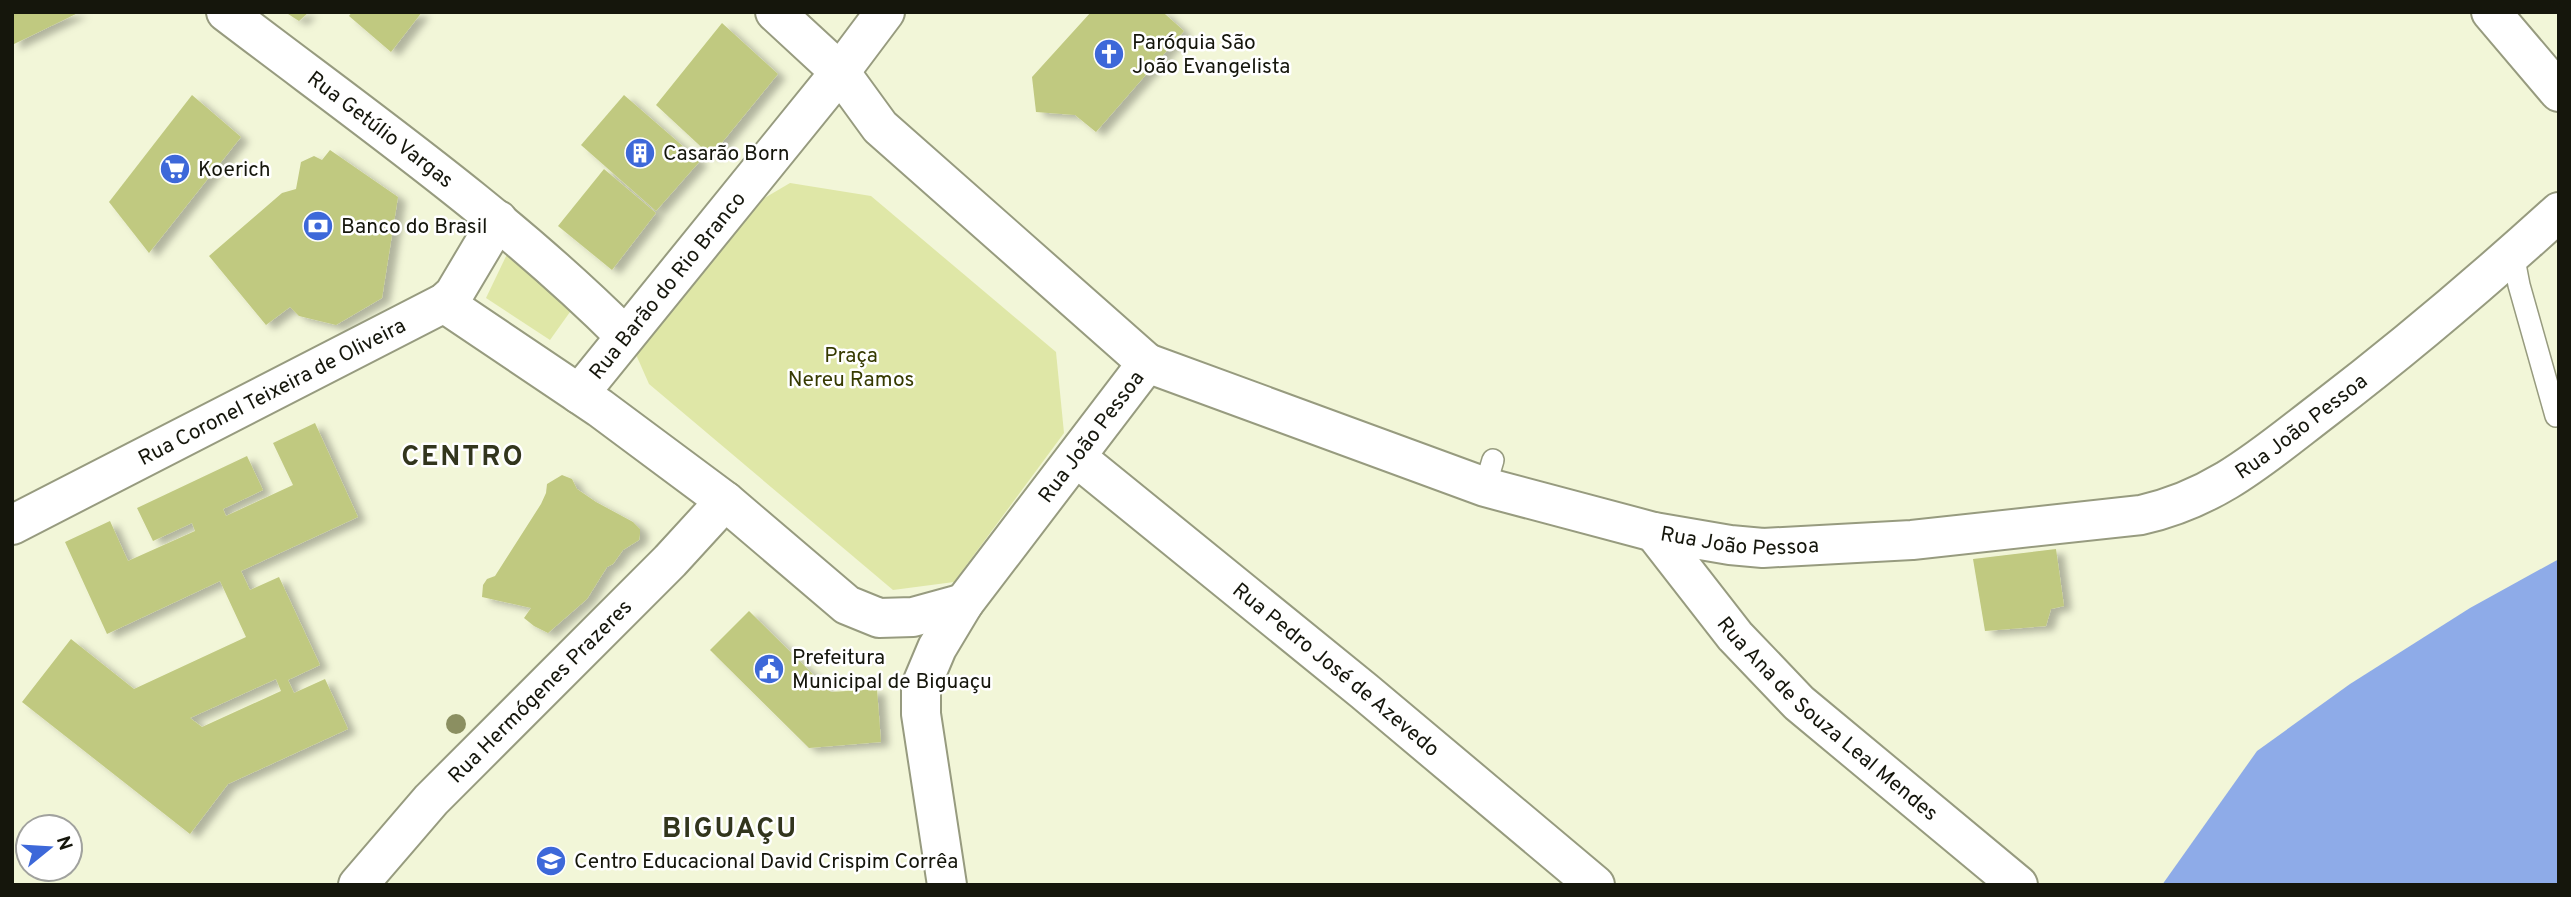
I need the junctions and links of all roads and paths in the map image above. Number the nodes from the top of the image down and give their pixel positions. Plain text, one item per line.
1 (226, 12) edge
2 (775, 12) edge
3 (885, 12) edge
4 (2491, 12) edge
5 (840, 72) junction
6 (2559, 92) edge
7 (2559, 212) edge
8 (498, 220) junction
9 (2513, 254) junction
10 (444, 303) junction
11 (625, 336) junction
12 (1147, 363) junction
13 (579, 394) junction
14 (2556, 416) dead end
15 (1076, 457) junction
16 (725, 501) junction
17 (12, 525) edge
18 (1654, 532) junction
19 (964, 603) junction
20 (358, 885) edge
21 (947, 885) edge
22 (1595, 885) edge
23 (2018, 885) edge

1 - 8 main road, Rua Getúlio Vargas
2 - 5 main road
3 - 5 main road, Rua Barão do Rio Branco
4 - 6 main road
5 - 11 main road, Rua Barão do Rio Branco
5 - 12 main road
7 - 9 main road, Rua João Pessoa
8 - 10 main road, Rua Coronel Teixeira de Oliveira
8 - 11 main road, Rua Getúlio Vargas
9 - 14 lane
9 - 18 main road, Rua João Pessoa
10 - 13 main road
10 - 17 main road, Rua Coronel Teixeira de Oliveira
11 - 13 main road, Rua Barão do Rio Branco
12 - 15 main road, Rua João Pessoa
12 - 18 main road, Rua João Pessoa
13 - 16 main road
15 - 19 main road, Rua João Pessoa
15 - 22 main road, Rua Pedro José de Azevedo
16 - 19 main road
16 - 20 main road, Rua Hermógenes Prazeres
18 - 23 main road, Rua Ana de Souza Leal Mendes
19 - 21 main road, Rua João Pessoa

